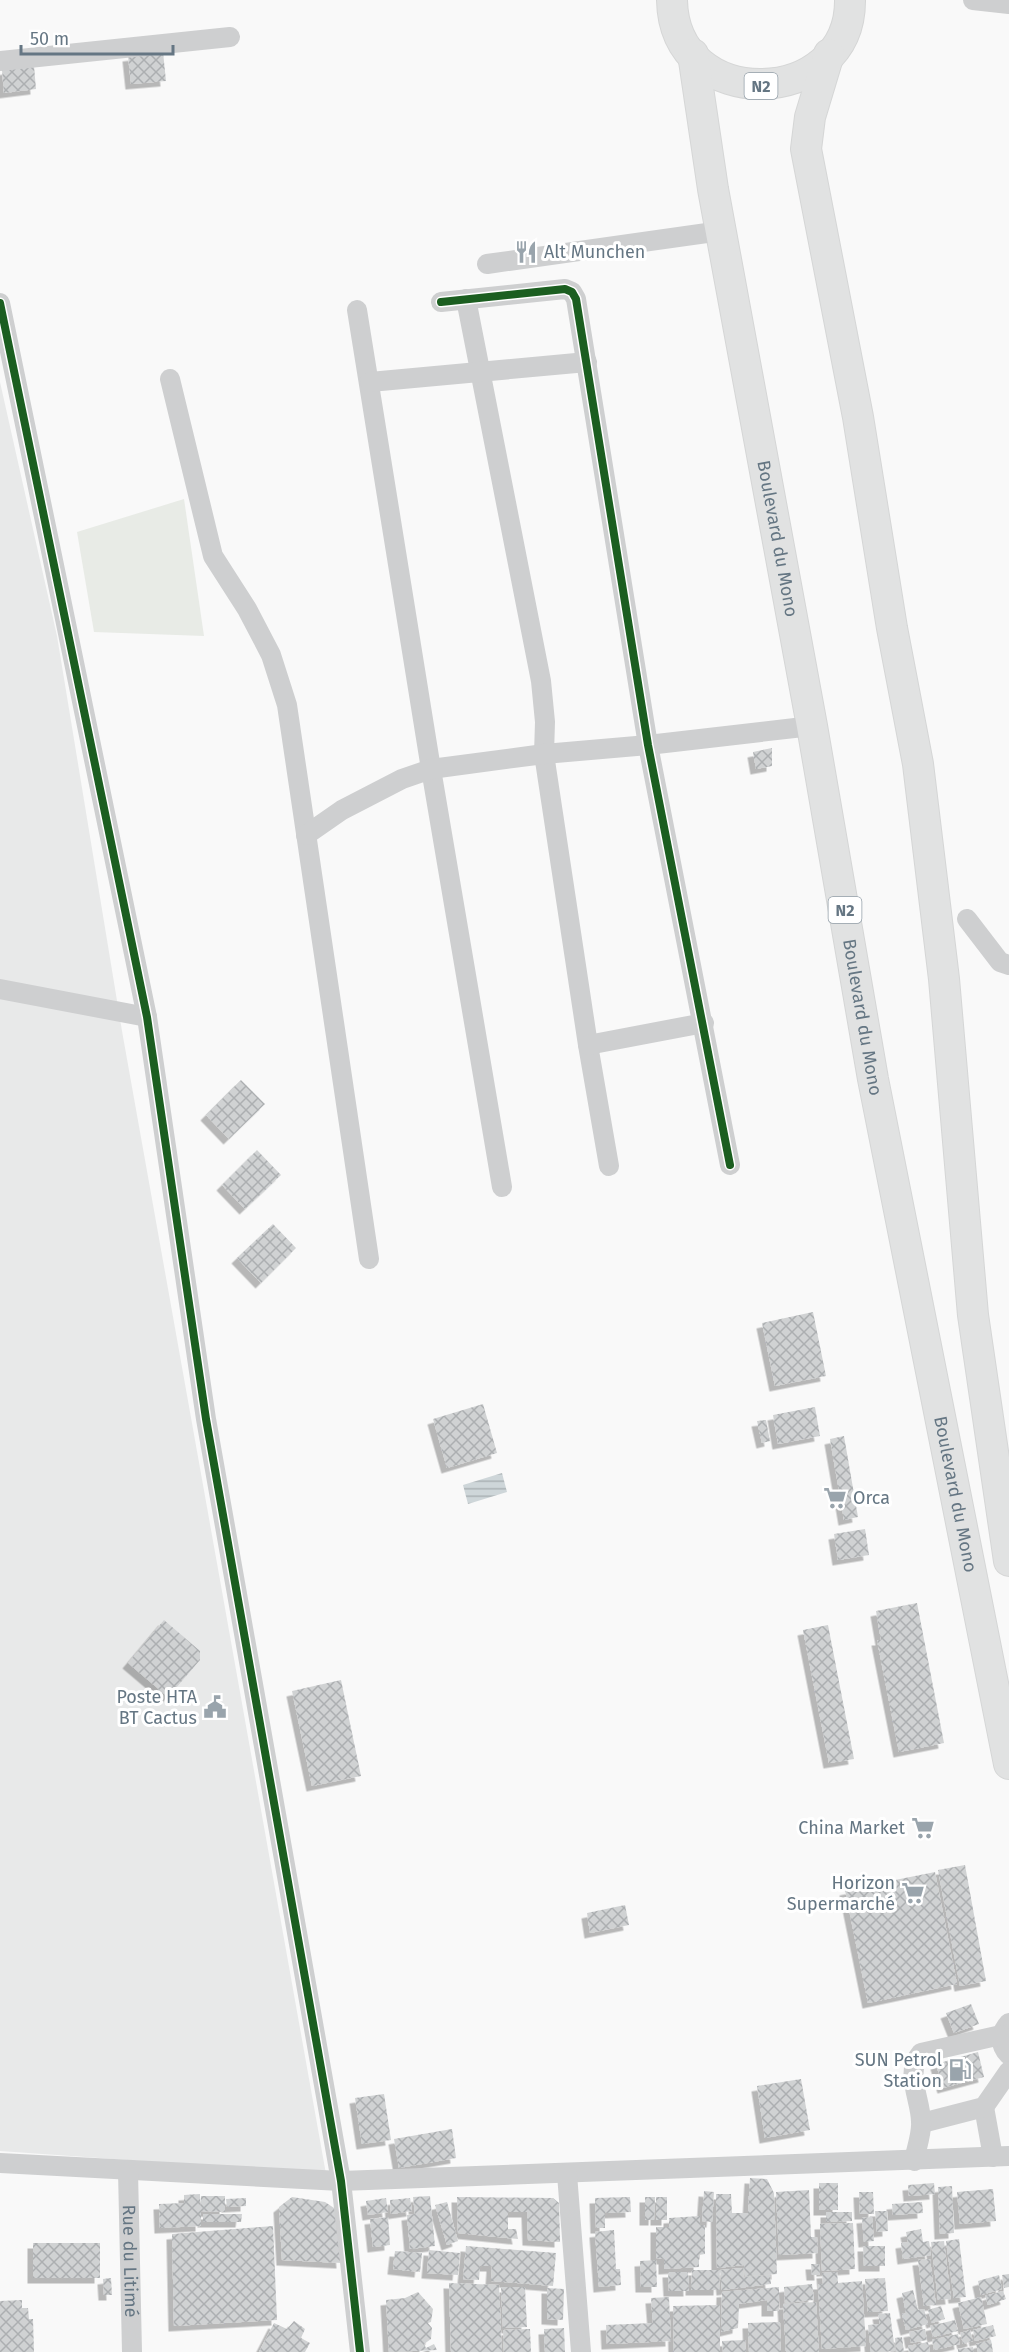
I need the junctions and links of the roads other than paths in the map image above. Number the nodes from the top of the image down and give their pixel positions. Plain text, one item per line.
1 (850, 0) edge
2 (973, 0) edge
3 (671, 1) edge
4 (1009, 4) edge
5 (230, 37) dead end
6 (693, 54) junction
7 (829, 54) junction
8 (0, 61) edge
9 (721, 231) junction
10 (487, 264) dead end
11 (466, 299) junction
12 (441, 302) dead end
13 (0, 303) edge
14 (357, 310) dead end
15 (587, 362) junction
16 (482, 372) junction
17 (170, 379) dead end
18 (370, 382) junction
19 (812, 726) junction
20 (648, 746) junction
21 (544, 754) junction
22 (431, 769) junction
23 (306, 835) junction
24 (967, 920) dead end
25 (1009, 965) edge
26 (0, 989) edge
27 (147, 1017) junction
28 (704, 1023) junction
29 (588, 1045) junction
30 (730, 1165) dead end
31 (609, 1166) dead end
32 (502, 1187) dead end
33 (369, 1259) dead end
34 (1009, 1561) edge
35 (1009, 1764) edge
36 (1005, 2029) edge
37 (1009, 2055) edge
38 (1009, 2071) edge
39 (984, 2108) junction
40 (922, 2123) junction
41 (1001, 2157) edge
42 (914, 2161) junction
43 (0, 2163) edge
44 (128, 2171) junction
45 (567, 2174) junction
46 (341, 2181) junction
47 (132, 2352) edge
48 (360, 2352) edge
49 (580, 2352) edge

1 - 7 highway, N2
2 - 4 street
3 - 6 highway, N2
5 - 8 street
6 - 7 highway, N2
6 - 9 highway, Boulevard du Mono / N2
7 - 34 highway, N2
9 - 10 street
9 - 19 highway, Boulevard du Mono / N2
11 - 12 street
11 - 15 street
11 - 16 street
13 - 27 street
14 - 18 street
15 - 16 street
15 - 20 street
16 - 18 street
16 - 21 street
17 - 23 street
18 - 22 street
19 - 20 street
19 - 35 highway, Boulevard du Mono / N2
20 - 21 street
20 - 28 street
21 - 22 street
21 - 29 street
22 - 23 street
22 - 32 street
23 - 33 street
24 - 25 street
26 - 27 street
27 - 46 street
28 - 29 street
28 - 30 street
29 - 31 street
36 - 37 street
36 - 40 street
38 - 39 street
39 - 40 street
39 - 41 street
40 - 42 street
41 - 42 street
42 - 45 street
43 - 44 street
44 - 46 street
44 - 47 street, Rue du Litimé
45 - 46 street
45 - 49 street
46 - 48 street

